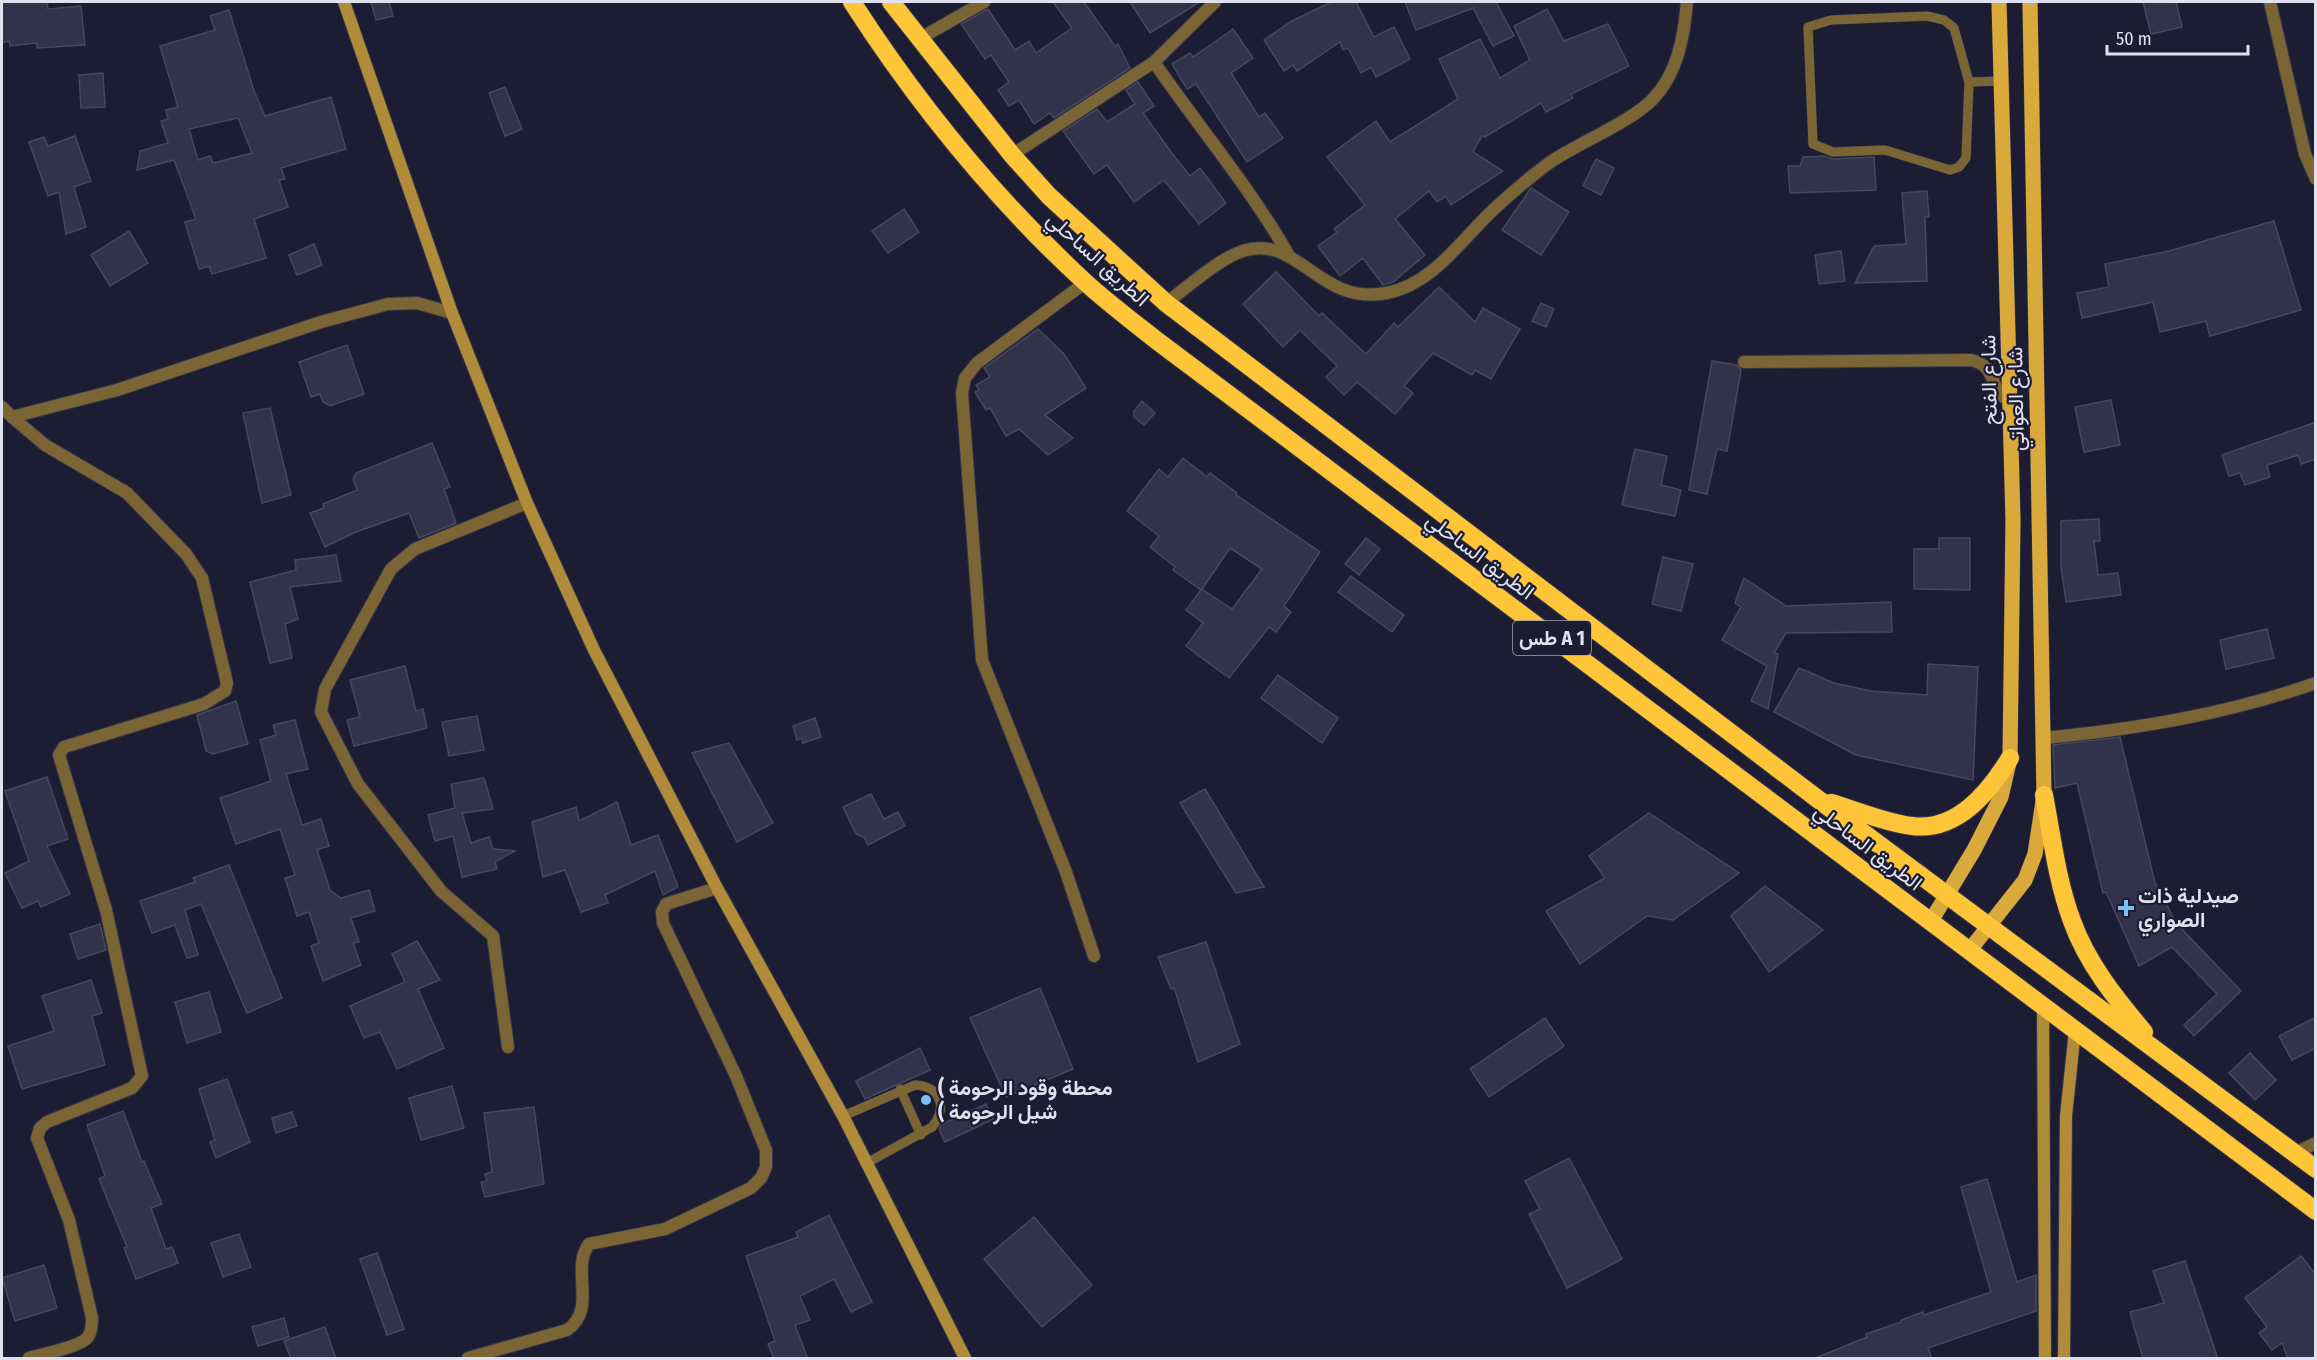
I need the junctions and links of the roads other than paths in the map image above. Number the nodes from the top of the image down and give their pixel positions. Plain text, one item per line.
1 (344, 2) edge
2 (852, 2) edge
3 (891, 2) edge
4 (984, 2) edge
5 (1215, 2) edge
6 (1687, 2) edge
7 (1999, 2) edge
8 (2030, 2) edge
9 (2270, 2) edge
10 (919, 39) junction
11 (1154, 62) junction
12 (2002, 81) junction
13 (1969, 82) junction
14 (1012, 155) junction
15 (2032, 173) junction
16 (2005, 176) junction
17 (2316, 179) edge
18 (1288, 254) junction
19 (1086, 282) junction
20 (1166, 303) junction
21 (453, 314) junction
22 (1744, 362) dead end
23 (2010, 401) junction
24 (2, 407) edge
25 (12, 417) junction
26 (527, 503) junction
27 (2316, 683) edge
28 (2044, 738) junction
29 (2010, 758) junction
30 (2044, 795) junction
31 (1819, 800) junction
32 (717, 888) junction
33 (1946, 895) junction
34 (1931, 921) junction
35 (1989, 926) junction
36 (1969, 951) junction
37 (1094, 956) dead end
38 (2043, 1007) junction
39 (2075, 1030) junction
40 (508, 1047) dead end
41 (2164, 1057) junction
42 (900, 1089) junction
43 (843, 1116) junction
44 (921, 1135) junction
45 (2316, 1143) edge
46 (2295, 1153) junction
47 (865, 1164) junction
48 (2316, 1169) edge
49 (2316, 1211) edge
50 (29, 1359) edge
51 (468, 1359) edge
52 (965, 1359) edge
53 (2045, 1359) edge
54 (2064, 1359) edge

1 - 21 street
2 - 19 highway, الطريق الساحلي / طس A 1
3 - 10 highway, الطريق الساحلي / طس A 1
4 - 10 street
5 - 11 street
6 - 18 street
7 - 12 main road, شارع الفتح
8 - 15 main road, شارع العواتي
9 - 17 street
10 - 14 highway, الطريق الساحلي / طس A 1
11 - 14 street
11 - 18 street
12 - 13 lane
12 - 16 main road, شارع الفتح
13 - 13 lane
14 - 20 highway, الطريق الساحلي / طس A 1
15 - 16 main road
15 - 28 main road, شارع العواتي
16 - 23 main road, شارع الفتح
18 - 20 street
19 - 34 highway, الطريق الساحلي / طس A 1
19 - 37 street
20 - 31 highway, الطريق الساحلي / طس A 1
21 - 25 street
21 - 26 street
22 - 23 street
23 - 29 main road, شارع الفتح
24 - 25 street
25 - 50 street
26 - 32 street
26 - 40 street
27 - 28 street
28 - 30 main road, شارع العواتي
29 - 31 highway
29 - 33 main road, شارع الفتح
30 - 35 main road, شارع العواتي
30 - 41 highway
31 - 33 highway, الطريق الساحلي / طس A 1
32 - 43 street
32 - 51 street
33 - 34 main road, شارع الفتح
33 - 35 highway, الطريق الساحلي / طس A 1
34 - 36 highway, الطريق الساحلي / طس A 1
35 - 36 main road, شارع العواتي
35 - 41 highway, الطريق الساحلي / طس A 1
36 - 38 highway, الطريق الساحلي / طس A 1
38 - 39 highway, الطريق الساحلي / طس A 1
38 - 53 street
39 - 49 highway, الطريق الساحلي / طس A 1
39 - 54 street
41 - 46 highway, الطريق الساحلي / طس A 1
42 - 43 lane
42 - 44 lane
42 - 44 lane
43 - 47 street
44 - 47 lane
45 - 46 street
46 - 48 highway, الطريق الساحلي / طس A 1
47 - 52 street

